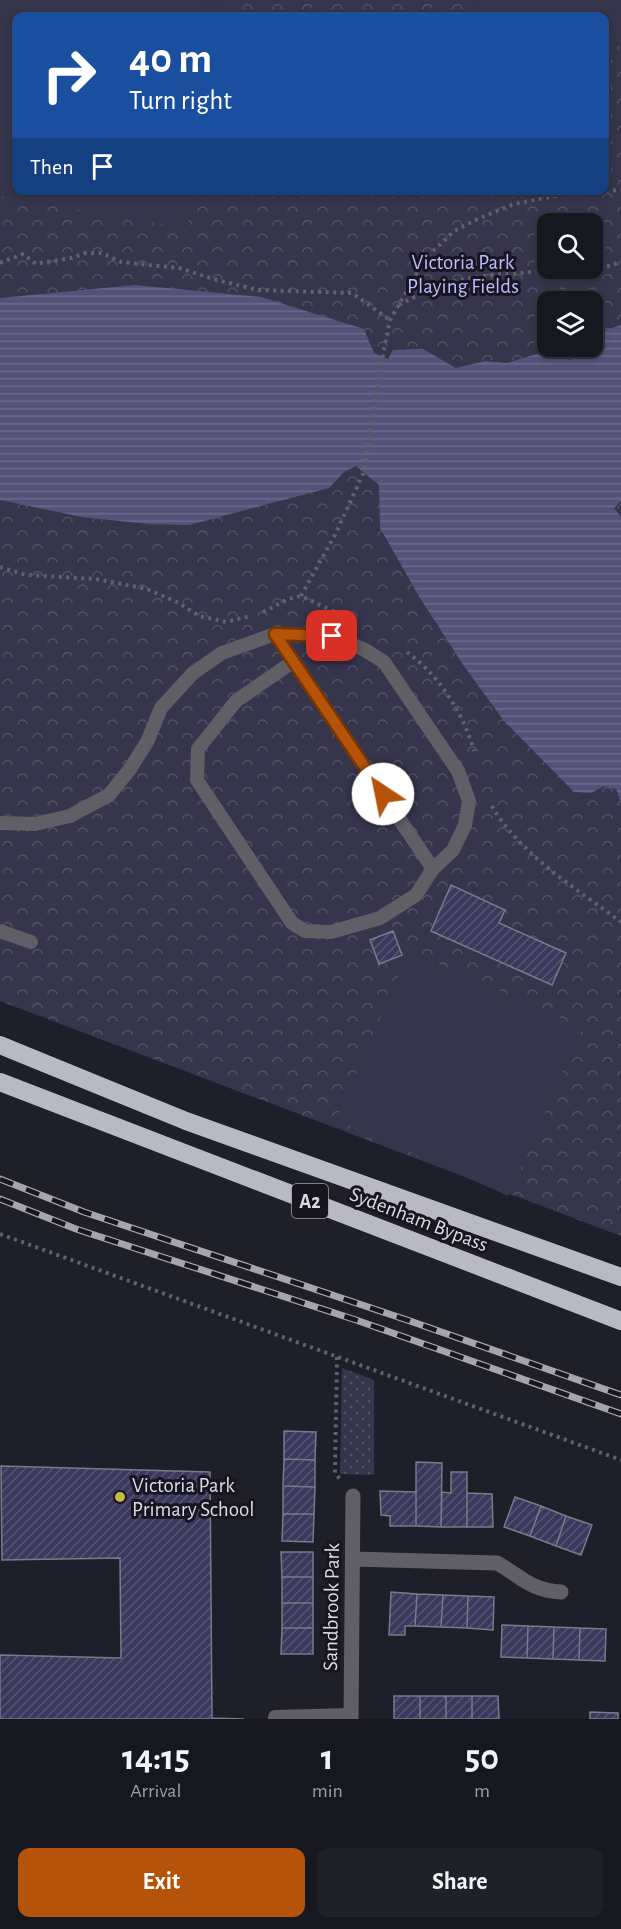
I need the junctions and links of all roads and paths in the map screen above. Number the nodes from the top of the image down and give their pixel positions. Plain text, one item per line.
1 (560, 195) edge
2 (621, 261) edge
3 (0, 263) edge
4 (603, 267) edge
5 (537, 272) edge
6 (398, 305) junction
7 (390, 320) junction
8 (301, 596) dead end
9 (275, 634) junction
10 (294, 661) junction
11 (0, 823) edge
12 (433, 869) junction
13 (0, 931) edge
14 (30, 942) dead end
15 (0, 1045) edge
16 (0, 1082) edge
17 (0, 1234) edge
18 (621, 1277) edge
19 (621, 1320) edge
20 (337, 1357) junction
21 (621, 1460) edge
22 (353, 1496) joint
23 (353, 1559) junction
24 (561, 1592) dead end
25 (351, 1717) edge
26 (275, 1719) edge

1 - 6 path
2 - 4 path
3 - 7 path
5 - 6 path
6 - 7 path
7 - 8 path
9 - 10 lane
9 - 11 lane
9 - 12 lane
10 - 12 lane
10 - 12 lane
13 - 14 lane
15 - 18 highway, Sydenham Bypass / A2
16 - 19 highway, Sydenham Bypass / A2
17 - 20 path
20 - 21 path
20 - 22 path
22 - 23 street, Sandbrook Park
23 - 24 street
23 - 25 street, Sandbrook Park
25 - 26 lane

